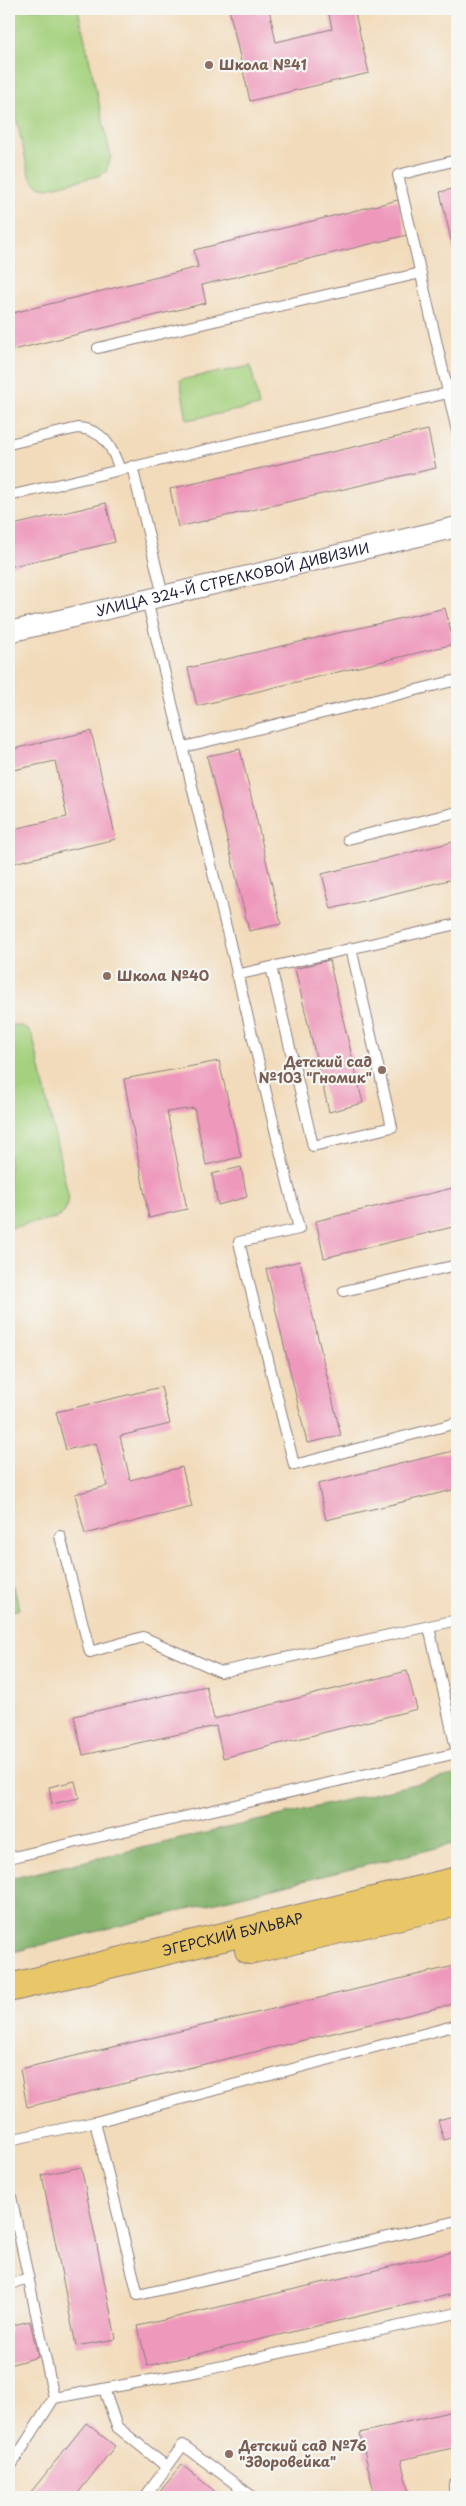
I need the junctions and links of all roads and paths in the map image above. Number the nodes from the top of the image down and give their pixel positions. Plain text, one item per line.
1 (457, 160) edge
2 (421, 273) junction
3 (98, 348) dead end
4 (448, 393) junction
5 (457, 431) edge
6 (9, 444) edge
7 (132, 466) junction
8 (120, 470) junction
9 (9, 496) edge
10 (457, 527) edge
11 (155, 598) junction
12 (9, 632) edge
13 (457, 680) edge
14 (184, 747) junction
15 (457, 812) edge
16 (348, 839) dead end
17 (457, 924) edge
18 (351, 948) junction
19 (271, 967) junction
20 (236, 975) junction
21 (457, 1265) edge
22 (344, 1291) dead end
23 (457, 1423) edge
24 (60, 1536) dead end
25 (457, 1620) edge
26 (428, 1627) junction
27 (457, 1753) edge
28 (9, 1858) edge
29 (457, 1881) edge
30 (457, 1902) edge
31 (9, 1988) edge
32 (9, 2006) edge
33 (457, 2025) edge
34 (95, 2122) junction
35 (9, 2140) edge
36 (9, 2187) edge
37 (457, 2221) edge
38 (27, 2280) junction
39 (9, 2284) edge
40 (457, 2314) edge
41 (104, 2389) junction
42 (54, 2398) junction
43 (167, 2467) junction
44 (9, 2469) edge
45 (457, 2483) edge
46 (145, 2497) edge
47 (253, 2497) edge
48 (454, 2497) edge

1 - 2 lane
2 - 3 lane
2 - 4 lane
4 - 5 lane
4 - 7 lane
6 - 8 lane
7 - 8 lane
7 - 11 lane
8 - 9 lane
10 - 11 street, УЛИЦА 324-Й СТРЕЛКОВОЙ ДИВИЗИИ
11 - 12 street, УЛИЦА 324-Й СТРЕЛКОВОЙ ДИВИЗИИ
11 - 14 lane
13 - 14 lane
14 - 20 lane
15 - 16 lane
17 - 18 lane
18 - 19 lane
18 - 19 lane
19 - 20 lane
20 - 23 lane
21 - 22 lane
24 - 26 lane
25 - 26 lane
26 - 27 lane
27 - 28 lane
29 - 31 main road, ЭГЕРСКИЙ БУЛЬВАР
30 - 32 main road, ЭГЕРСКИЙ БУЛЬВАР
33 - 34 lane
34 - 35 lane
34 - 37 lane
36 - 38 lane
38 - 39 lane
38 - 42 lane
40 - 41 lane
41 - 42 lane
41 - 43 lane
42 - 44 lane
43 - 46 lane
43 - 47 lane
45 - 48 lane

